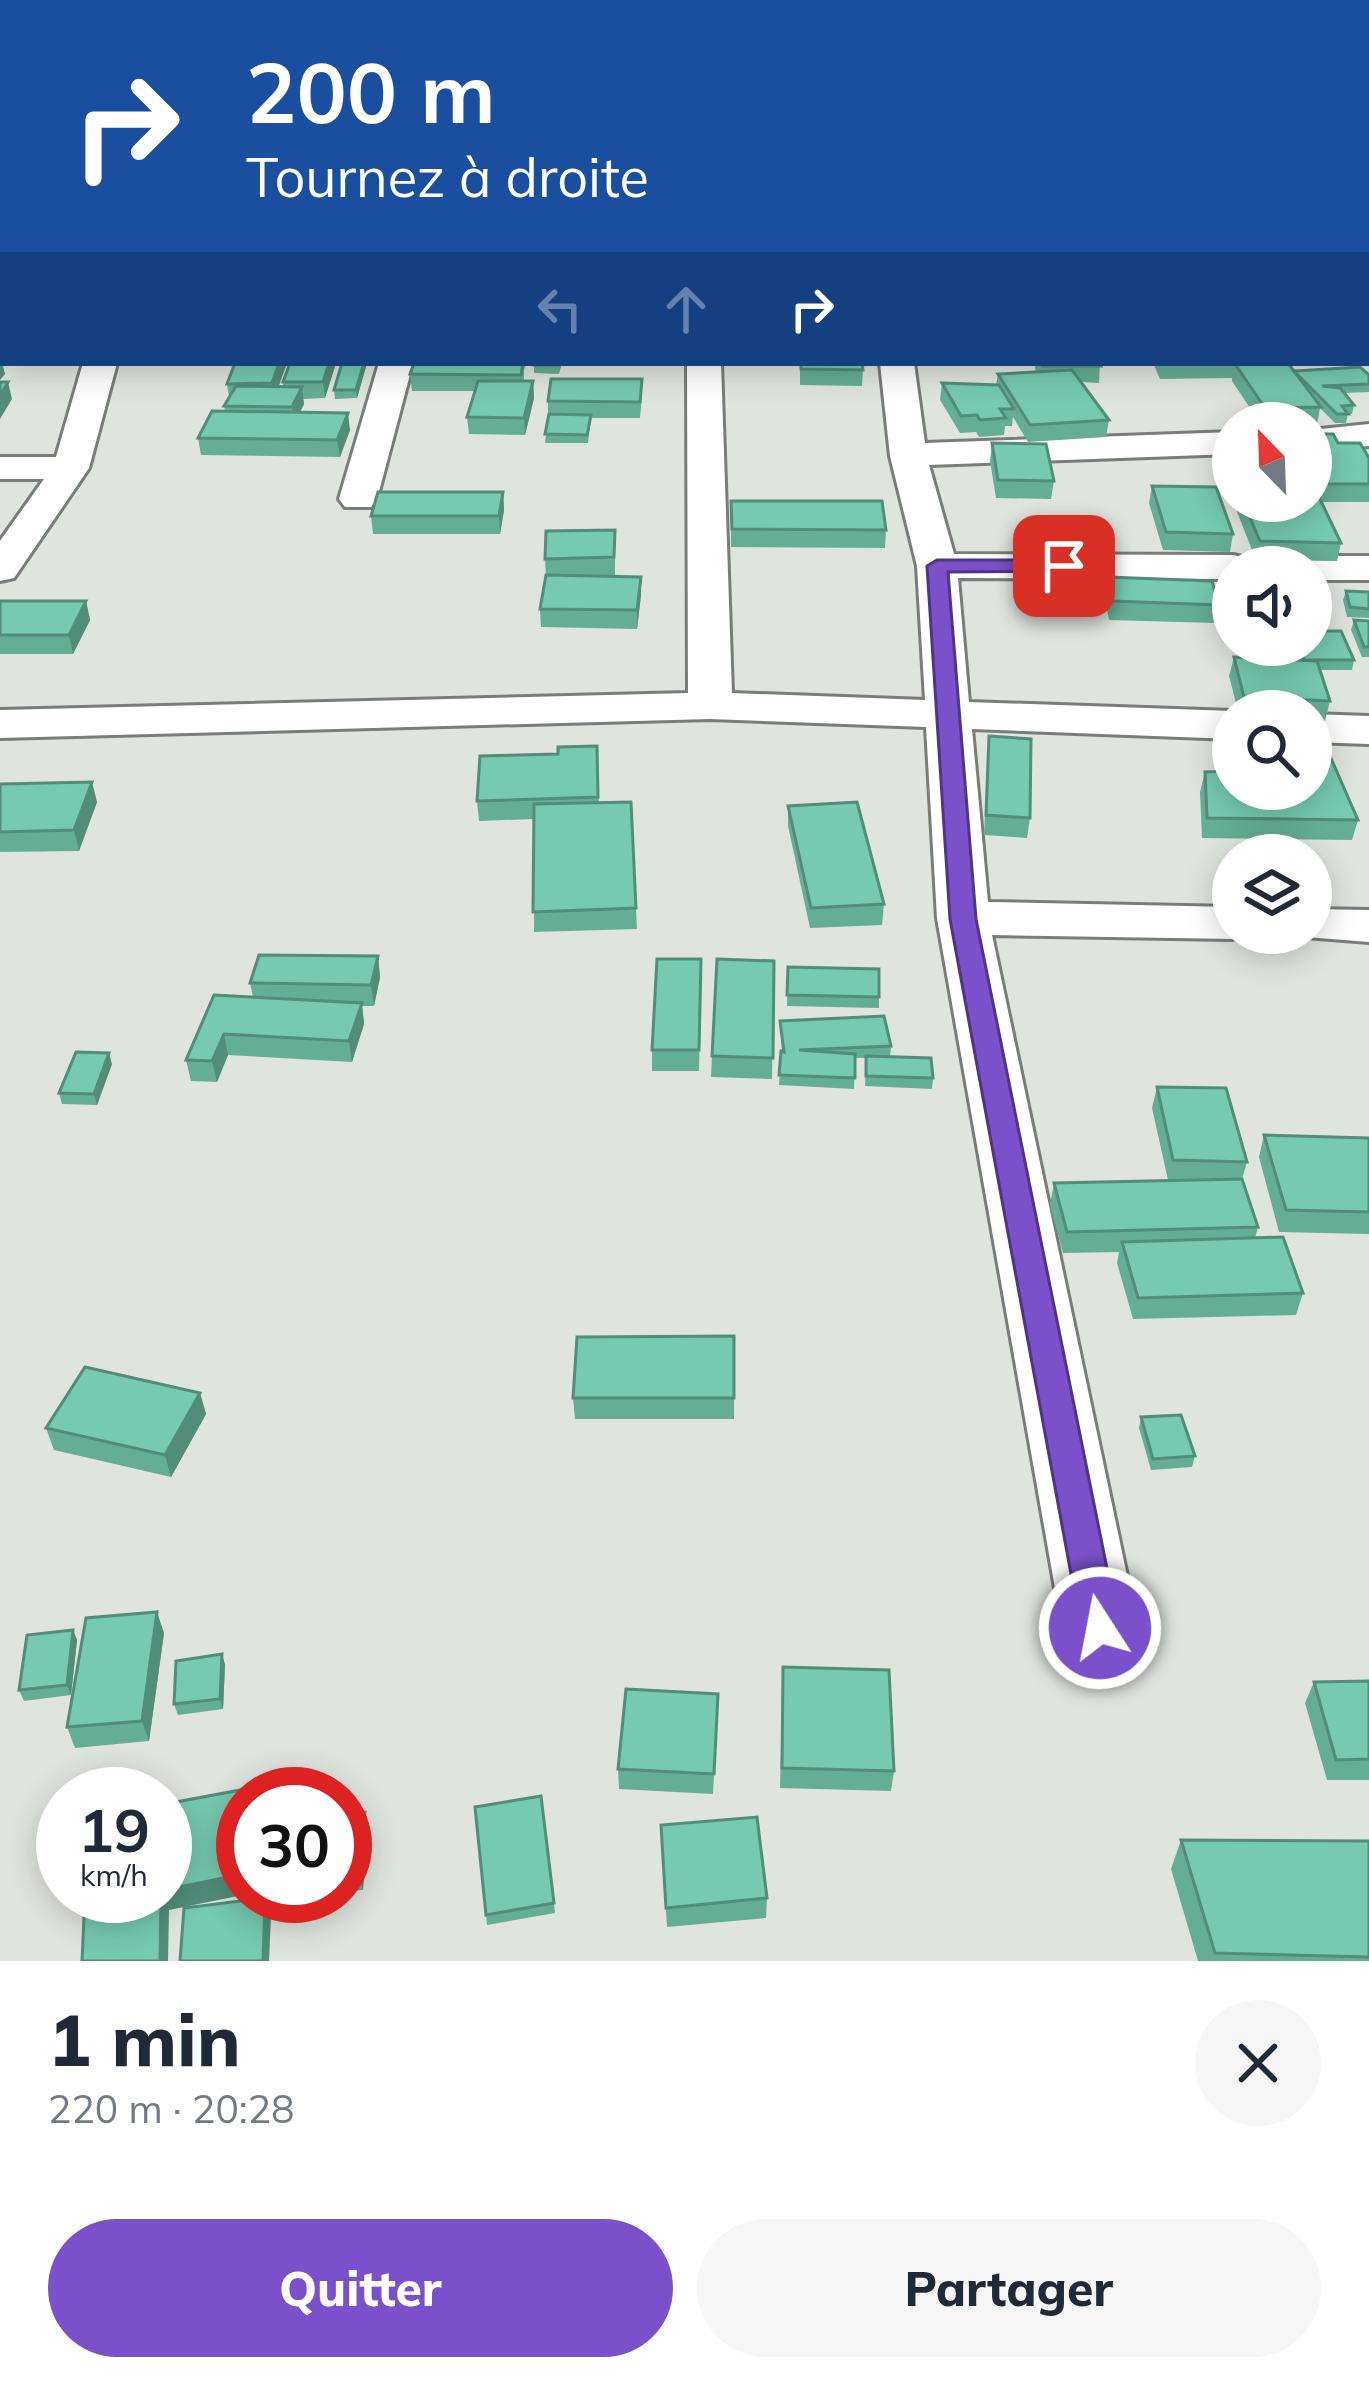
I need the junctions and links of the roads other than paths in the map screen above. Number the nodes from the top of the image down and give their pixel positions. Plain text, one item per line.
1 (99, 366) edge
2 (395, 366) edge
3 (704, 366) edge
4 (897, 366) edge
5 (1369, 435) edge
6 (1332, 439) edge
7 (1212, 443) edge
8 (908, 456) junction
9 (70, 467) junction
10 (0, 468) edge
11 (358, 499) dead end
12 (937, 566) junction
13 (1212, 567) edge
14 (1332, 568) edge
15 (1369, 568) edge
16 (0, 569) edge
17 (710, 706) junction
18 (948, 715) junction
19 (0, 724) edge
20 (1212, 724) edge
21 (1332, 729) edge
22 (1369, 730) edge
23 (963, 919) junction
24 (1212, 923) edge
25 (1332, 925) edge
26 (1369, 926) edge
27 (1100, 1628) dead end

1 - 9 street
2 - 11 street
3 - 17 street
4 - 8 street
5 - 6 street
7 - 8 street
8 - 12 street
9 - 10 street
9 - 16 street
12 - 13 street
12 - 18 street
14 - 15 street
17 - 18 street
17 - 19 street
18 - 20 street
18 - 23 street
21 - 22 street
23 - 24 street
23 - 27 street
25 - 26 street

